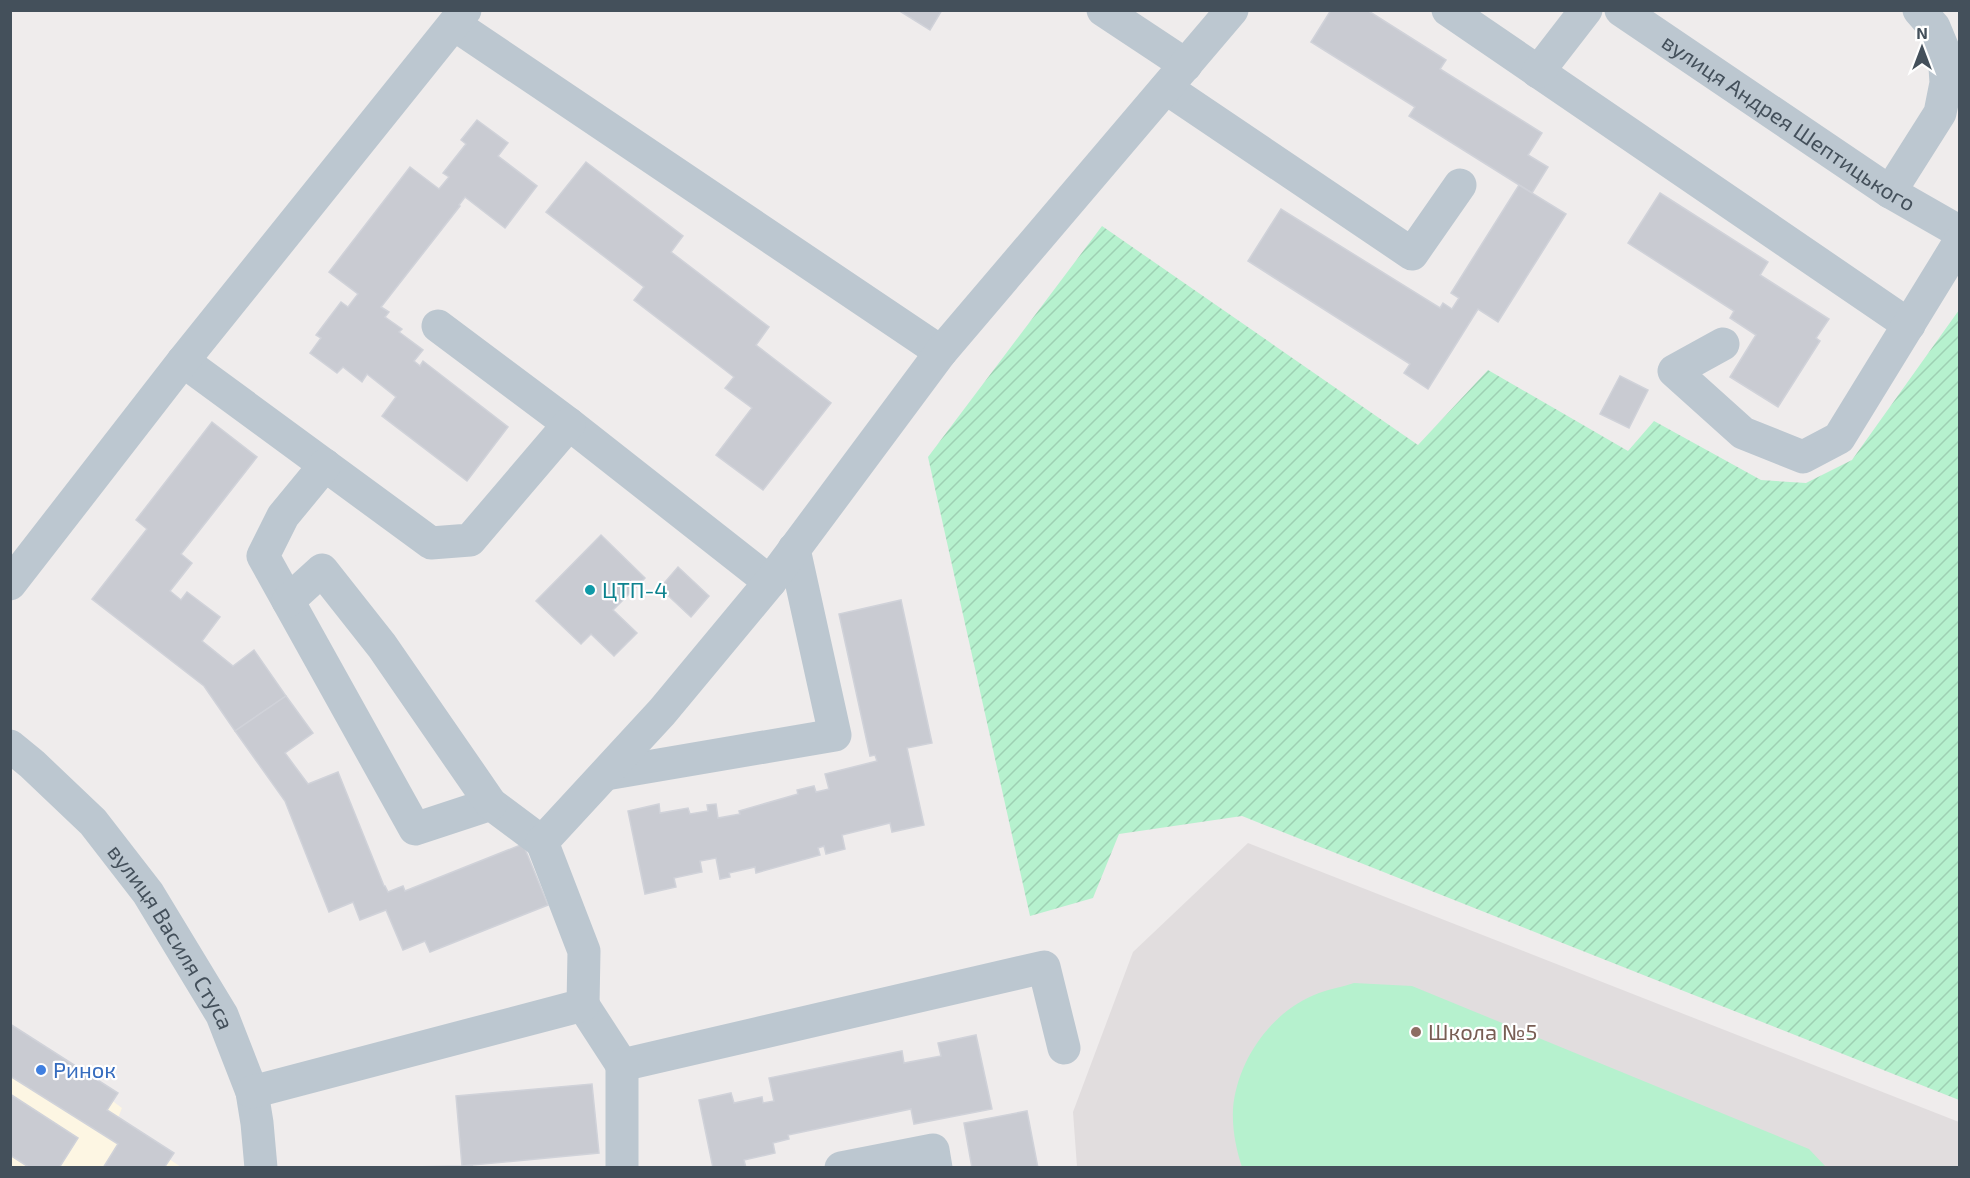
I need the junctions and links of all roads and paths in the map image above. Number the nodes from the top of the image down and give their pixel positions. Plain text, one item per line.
1 (1103, 10) edge
2 (1232, 10) edge
3 (1448, 10) edge
4 (1586, 10) edge
5 (1622, 10) edge
6 (1919, 10) edge
7 (460, 18) edge
8 (1538, 72) junction
9 (1176, 76) junction
10 (1460, 185) dead end
11 (1890, 192) junction
12 (1959, 232) edge
13 (1959, 241) edge
14 (1909, 325) junction
15 (438, 326) dead end
16 (1724, 344) dead end
17 (941, 352) junction
18 (183, 361) junction
19 (569, 423) junction
20 (325, 465) junction
21 (794, 549) junction
22 (770, 582) junction
23 (10, 584) edge
24 (288, 601) junction
25 (10, 746) edge
26 (606, 774) junction
27 (491, 804) junction
28 (542, 842) junction
29 (582, 1005) junction
30 (1064, 1048) dead end
31 (622, 1065) junction
32 (252, 1092) junction
33 (261, 1167) edge
34 (622, 1167) edge
35 (842, 1167) edge
36 (936, 1167) edge

1 - 9 street
2 - 9 street
3 - 8 street
4 - 8 street
5 - 11 street, вулиця Андрея Шептицького
6 - 11 street
7 - 17 street
7 - 18 street
8 - 14 street
9 - 10 street
9 - 17 street
11 - 12 street, вулиця Андрея Шептицького
13 - 14 street
14 - 16 street
15 - 19 street
17 - 21 street
18 - 20 street
18 - 23 street
19 - 20 street
19 - 22 street
20 - 24 street
21 - 22 street
21 - 26 street
22 - 26 street
24 - 27 street
24 - 27 street
25 - 32 street, вулиця Василя Стуса
26 - 28 street
27 - 28 street
28 - 29 street
29 - 31 street
29 - 32 street
30 - 31 street
31 - 34 street
32 - 33 street, вулиця Василя Стуса
35 - 36 street

